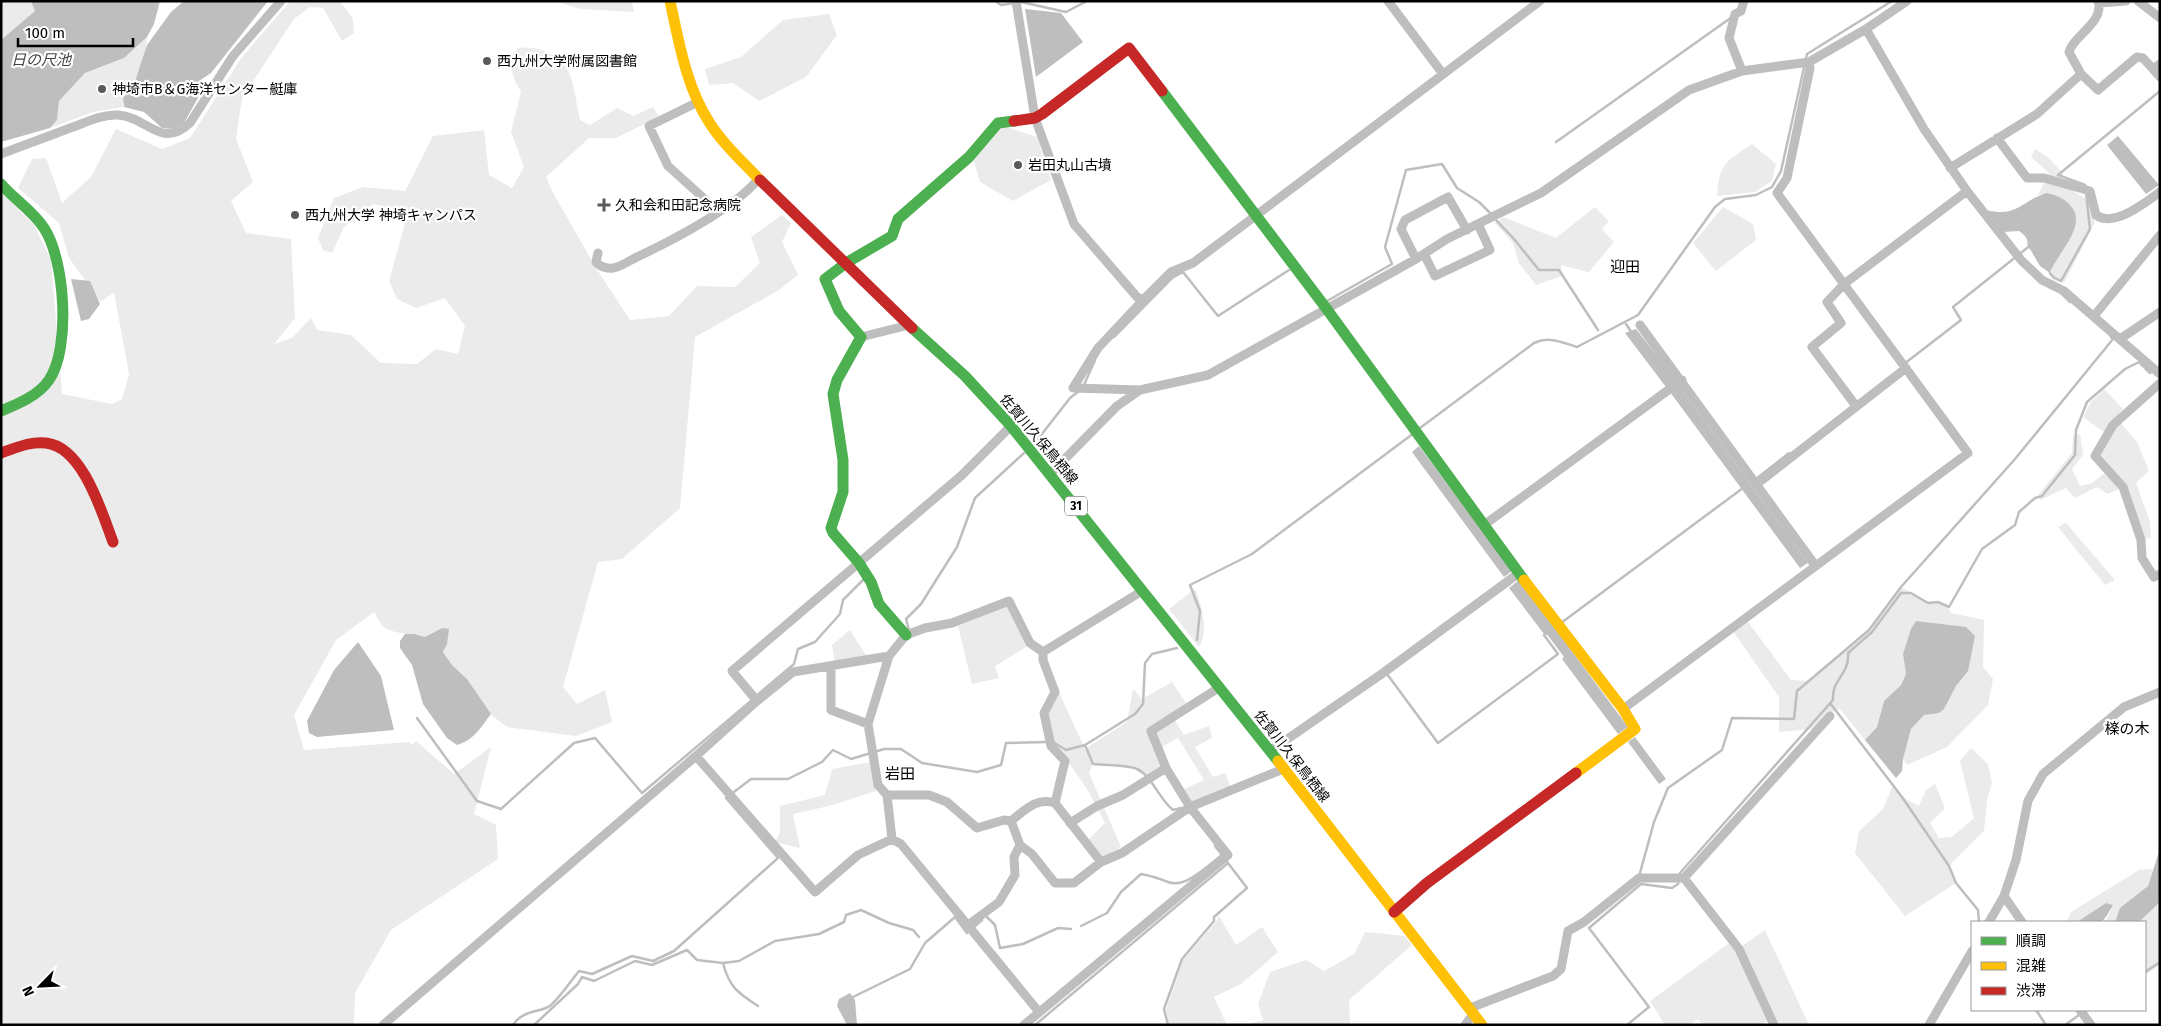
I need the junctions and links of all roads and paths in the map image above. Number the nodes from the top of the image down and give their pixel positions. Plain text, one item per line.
1 (281, 1) edge
2 (670, 1) edge
3 (1388, 1) edge
4 (1540, 1) edge
5 (1744, 1) edge
6 (1908, 1) edge
7 (2126, 1) edge
8 (2138, 1) edge
9 (2099, 2) edge
10 (1016, 4) edge
11 (2160, 18) edge
12 (1866, 29) junction
13 (1805, 62) junction
14 (2157, 66) edge
15 (1742, 71) junction
16 (1443, 74) junction
17 (2082, 74) junction
18 (2160, 77) edge
19 (698, 102) junction
20 (1035, 118) junction
21 (1997, 138) junction
22 (1, 154) edge
23 (1950, 168) junction
24 (759, 178) junction
25 (1, 184) edge
26 (1967, 191) junction
27 (2160, 192) edge
28 (719, 212) junction
29 (1256, 216) junction
30 (1478, 224) junction
31 (1467, 230) junction
32 (2160, 235) edge
33 (598, 253) dead end
34 (1424, 254) junction
35 (1416, 259) junction
36 (846, 263) junction
37 (1844, 284) junction
38 (1143, 300) junction
39 (1323, 305) junction
40 (2160, 312) edge
41 (2094, 316) junction
42 (910, 325) junction
43 (1640, 325) dead end
44 (861, 337) junction
45 (2120, 339) junction
46 (1906, 368) junction
47 (2158, 374) edge
48 (1682, 380) junction
49 (1140, 390) junction
50 (1853, 403) junction
51 (1, 410) edge
52 (1012, 426) junction
53 (1, 453) edge
54 (1050, 474) junction
55 (1755, 480) junction
56 (1484, 525) junction
57 (113, 542) dead end
58 (858, 563) junction
59 (1815, 565) junction
60 (1519, 573) junction
61 (2160, 574) edge
62 (1142, 591) junction
63 (904, 633) junction
64 (1043, 652) junction
65 (889, 656) junction
66 (831, 667) junction
67 (1220, 687) junction
68 (2160, 692) edge
69 (754, 698) junction
70 (1622, 709) junction
71 (1830, 716) dead end
72 (868, 724) junction
73 (1270, 751) junction
74 (696, 756) junction
75 (1166, 768) junction
76 (1283, 769) junction
77 (886, 795) junction
78 (1055, 803) junction
79 (1193, 809) junction
80 (1011, 821) junction
81 (1070, 823) junction
82 (892, 838) junction
83 (1020, 845) junction
84 (1101, 862) junction
85 (1679, 879) junction
86 (2004, 896) junction
87 (1394, 912) junction
88 (1990, 921) edge
89 (2021, 921) edge
90 (968, 925) junction
91 (1971, 953) edge
92 (1472, 1011) junction
93 (2081, 1011) edge
94 (1038, 1012) junction
95 (382, 1025) edge
96 (1024, 1025) edge
97 (1465, 1025) edge
98 (1482, 1025) edge
99 (1774, 1025) edge
100 (1930, 1025) edge
101 (2090, 1025) edge

1 - 22 street
2 - 19 street, 佐賀川久保鳥栖線 / 31
3 - 16 street
4 - 16 street
5 - 15 street
6 - 12 street
7 - 9 street
8 - 11 street
9 - 17 street
10 - 20 street
12 - 13 street
12 - 23 street
13 - 15 street
13 - 37 street
14 - 17 street
14 - 18 street
15 - 30 street
16 - 29 street
17 - 21 street
19 - 24 street, 佐賀川久保鳥栖線 / 31
19 - 28 street
20 - 29 street
20 - 36 street
20 - 38 street
21 - 23 street
21 - 27 street
23 - 26 street
24 - 28 street
24 - 36 street, 佐賀川久保鳥栖線 / 31
25 - 51 street
26 - 37 street
26 - 41 street
28 - 33 street
29 - 38 street
29 - 39 street
30 - 31 street
30 - 34 street
31 - 34 street
31 - 35 street
32 - 41 street
34 - 35 street
35 - 39 street
36 - 42 street, 佐賀川久保鳥栖線 / 31
36 - 44 street
37 - 46 street
37 - 50 street
38 - 49 street
39 - 49 street
39 - 56 street
40 - 45 street
41 - 45 street
42 - 44 street
42 - 52 street, 佐賀川久保鳥栖線 / 31
43 - 48 street
44 - 58 street
45 - 47 street
46 - 50 street
46 - 59 street
47 - 61 street
48 - 55 street
48 - 56 street
49 - 54 street
50 - 55 street
52 - 54 street, 佐賀川久保鳥栖線 / 31
52 - 58 street
53 - 57 street
54 - 62 street, 佐賀川久保鳥栖線 / 31
55 - 59 street
56 - 60 street
58 - 63 street
58 - 69 street
59 - 70 street
60 - 70 street
60 - 73 street
62 - 64 street
62 - 67 street, 佐賀川久保鳥栖線 / 31
63 - 64 street
63 - 65 street
64 - 78 street
65 - 66 street
65 - 72 street
66 - 69 street
66 - 72 street
67 - 73 street, 佐賀川久保鳥栖線 / 31
67 - 75 street
68 - 86 street
69 - 74 street
70 - 87 street
71 - 85 street
72 - 77 street
73 - 76 street, 佐賀川久保鳥栖線 / 31
74 - 82 street
74 - 95 street
75 - 79 street
75 - 81 street
76 - 79 street
76 - 87 street, 佐賀川久保鳥栖線 / 31
77 - 80 street
77 - 82 street
78 - 80 street
78 - 81 street
79 - 84 street
79 - 94 street
80 - 83 street
81 - 84 street
82 - 90 street
83 - 84 street
83 - 90 street
85 - 92 street
85 - 99 street
86 - 88 street
86 - 89 street
87 - 92 street, 佐賀川久保鳥栖線 / 31
90 - 94 street
91 - 100 street
92 - 97 street
92 - 98 street, 佐賀川久保鳥栖線 / 31
93 - 101 street
94 - 96 street

